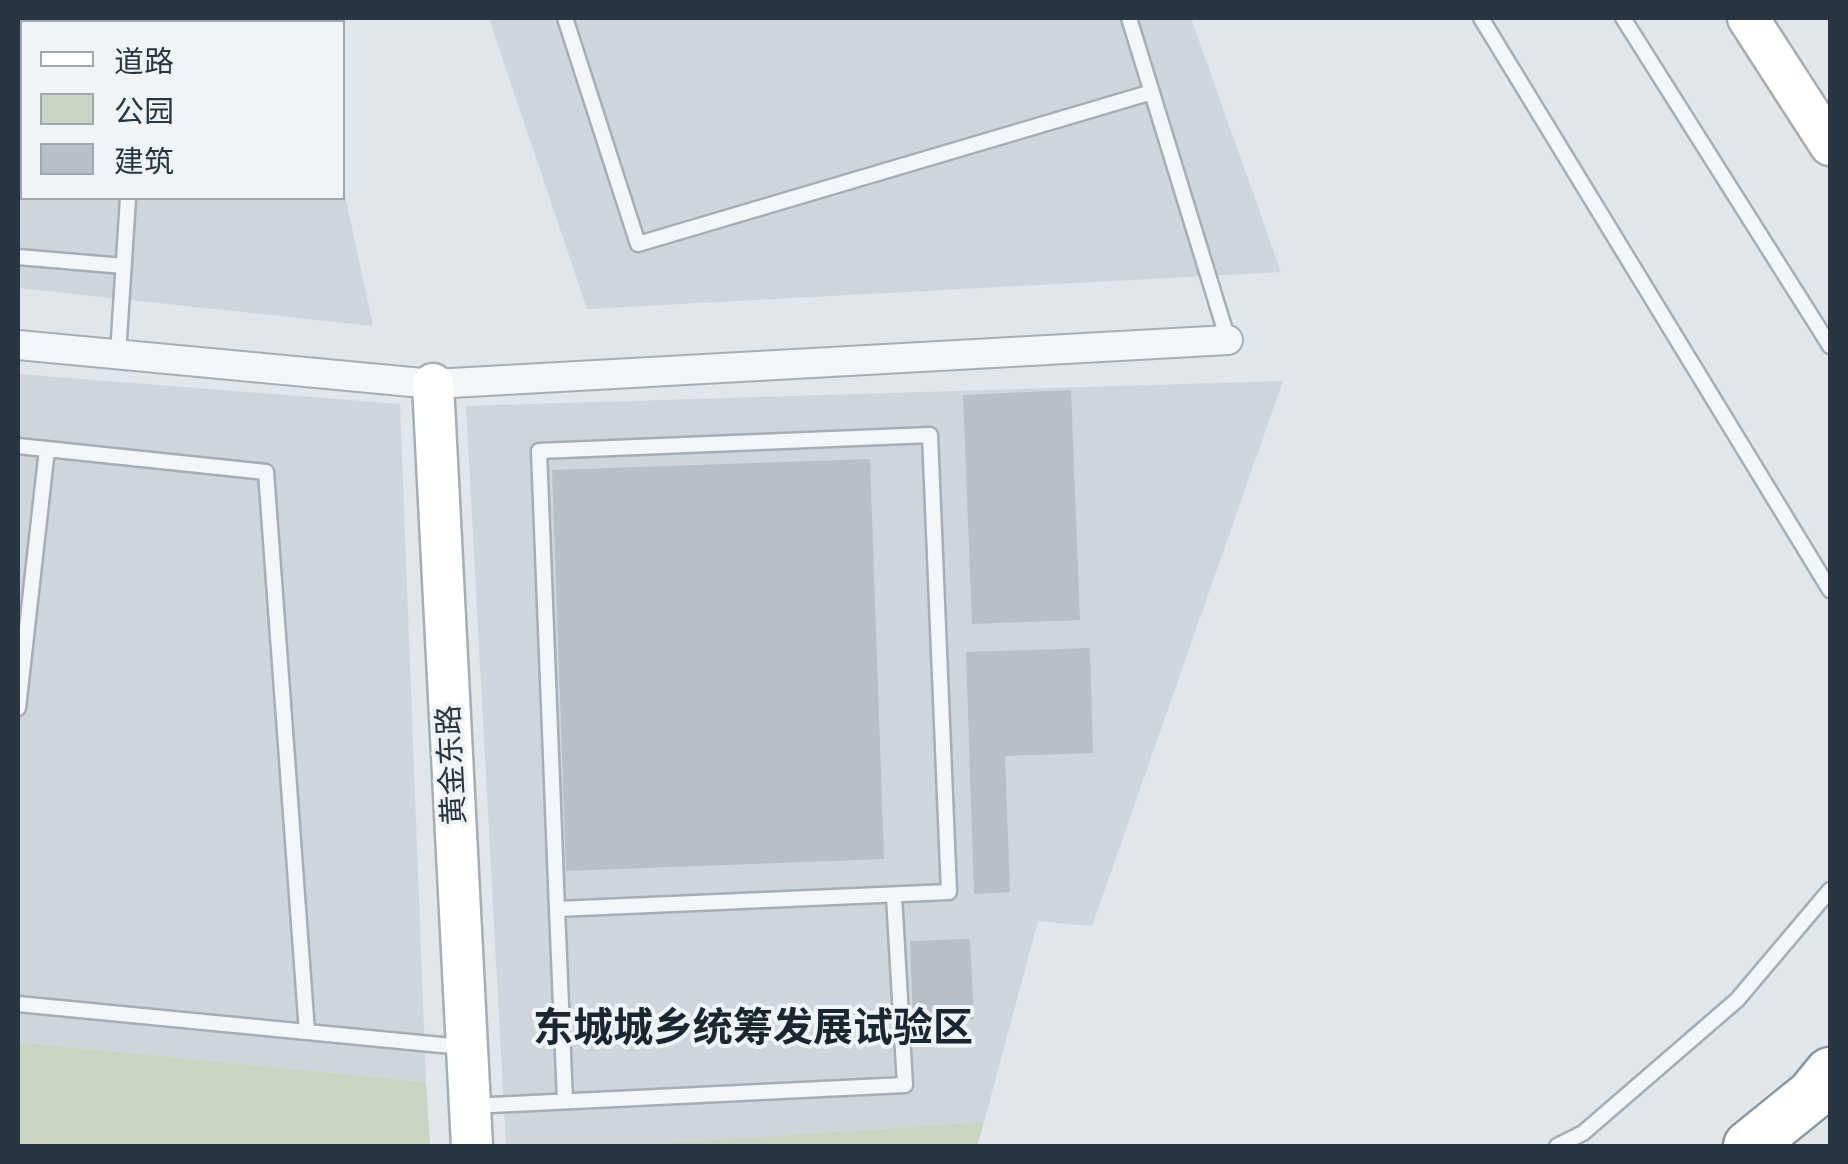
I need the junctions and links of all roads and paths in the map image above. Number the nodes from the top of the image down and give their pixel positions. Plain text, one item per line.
1 (565, 18) edge
2 (1129, 18) edge
3 (1481, 18) edge
4 (1623, 18) edge
5 (1748, 18) edge
6 (1152, 92) junction
7 (1830, 145) edge
8 (128, 200) edge
9 (18, 257) edge
10 (124, 266) junction
11 (1228, 340) joint
12 (18, 345) edge
13 (1830, 346) edge
14 (118, 354) junction
15 (433, 384) junction
16 (18, 446) edge
17 (47, 449) junction
18 (1830, 590) edge
19 (18, 708) edge
20 (1830, 890) edge
21 (894, 896) junction
22 (556, 909) junction
23 (18, 1004) edge
24 (306, 1032) junction
25 (468, 1048) junction
26 (1830, 1073) edge
27 (565, 1101) junction
28 (470, 1106) junction
29 (1830, 1115) edge
30 (472, 1146) edge
31 (1557, 1146) edge
32 (1750, 1146) edge
33 (1793, 1146) edge

1 - 6 lane
2 - 6 lane
3 - 18 lane
4 - 13 lane
5 - 7 street
6 - 11 lane
8 - 10 lane
9 - 10 lane
10 - 14 lane
11 - 15 street
12 - 14 street
14 - 15 street
15 - 25 street, 黄金东路
16 - 17 lane
17 - 19 lane
17 - 24 lane
20 - 31 lane
21 - 22 lane
21 - 22 lane
21 - 27 lane
22 - 27 lane
23 - 24 lane
24 - 25 lane
25 - 28 street, 黄金东路
26 - 32 highway
27 - 28 lane
28 - 30 street, 黄金东路
29 - 33 highway

